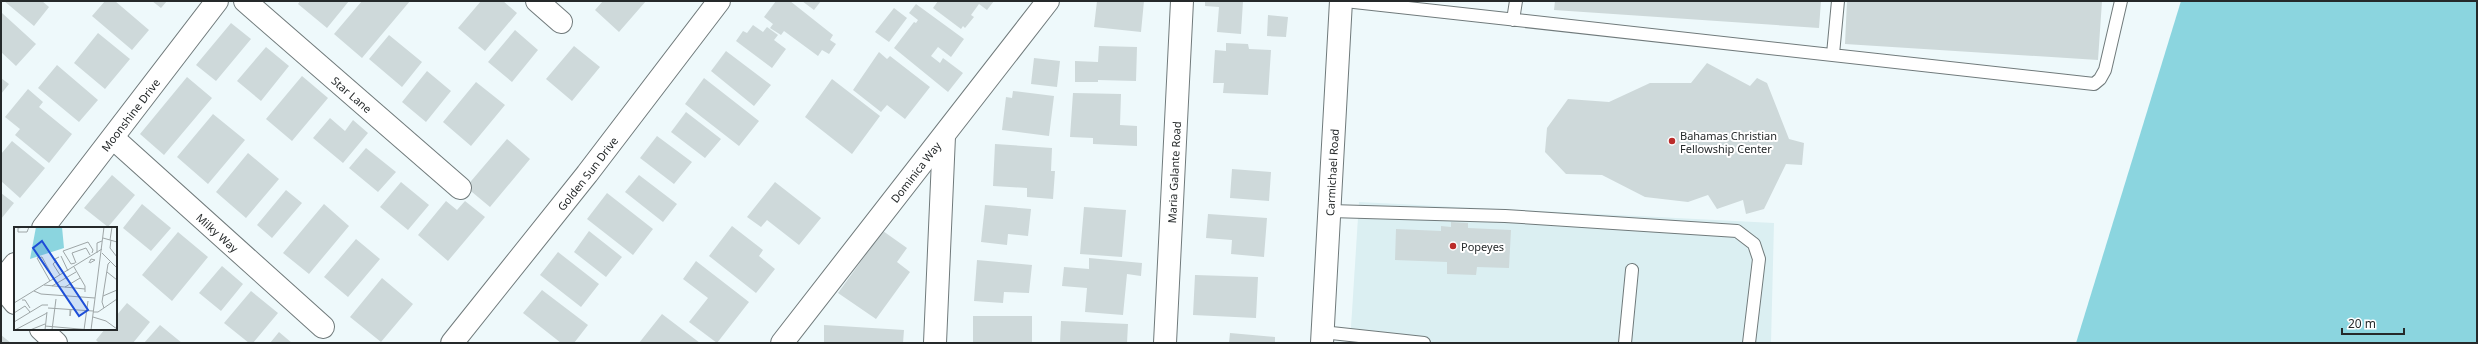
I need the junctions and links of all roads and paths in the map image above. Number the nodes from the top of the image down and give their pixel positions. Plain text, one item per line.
1 (217, 1) edge
2 (244, 1) edge
3 (537, 1) edge
4 (719, 1) edge
5 (1048, 1) edge
6 (1182, 1) edge
7 (1341, 1) edge
8 (1345, 1) edge
9 (1516, 1) edge
10 (1838, 1) edge
11 (2121, 1) edge
12 (1392, 4) edge
13 (1514, 20) junction
14 (561, 22) dead end
15 (1833, 54) junction
16 (944, 136) junction
17 (112, 138) junction
18 (460, 188) dead end
19 (1330, 211) junction
20 (44, 227) edge
21 (14, 265) edge
22 (1632, 270) dead end
23 (1, 282) edge
24 (1, 286) edge
25 (14, 301) edge
26 (323, 327) dead end
27 (42, 330) edge
28 (1322, 337) edge
29 (56, 343) edge
30 (452, 343) edge
31 (782, 343) edge
32 (934, 343) edge
33 (1165, 343) edge
34 (1424, 343) edge
35 (1625, 343) edge
36 (1749, 343) edge

1 - 17 street, Moonshine Drive
2 - 18 street, Star Lane
3 - 14 street
4 - 30 street, Golden Sun Drive
5 - 16 street, Dominica Way
6 - 33 street, Maria Galante Road
7 - 19 street, Carmichael Road
8 - 12 lane
9 - 13 lane
10 - 15 lane
11 - 15 lane
12 - 13 lane
13 - 15 lane
16 - 31 street, Dominica Way
16 - 32 street
17 - 20 street, Moonshine Drive
17 - 26 street, Milky Way
19 - 28 street, Carmichael Road
19 - 36 lane
21 - 23 street
22 - 35 lane
24 - 25 street
27 - 29 street
28 - 34 lane

